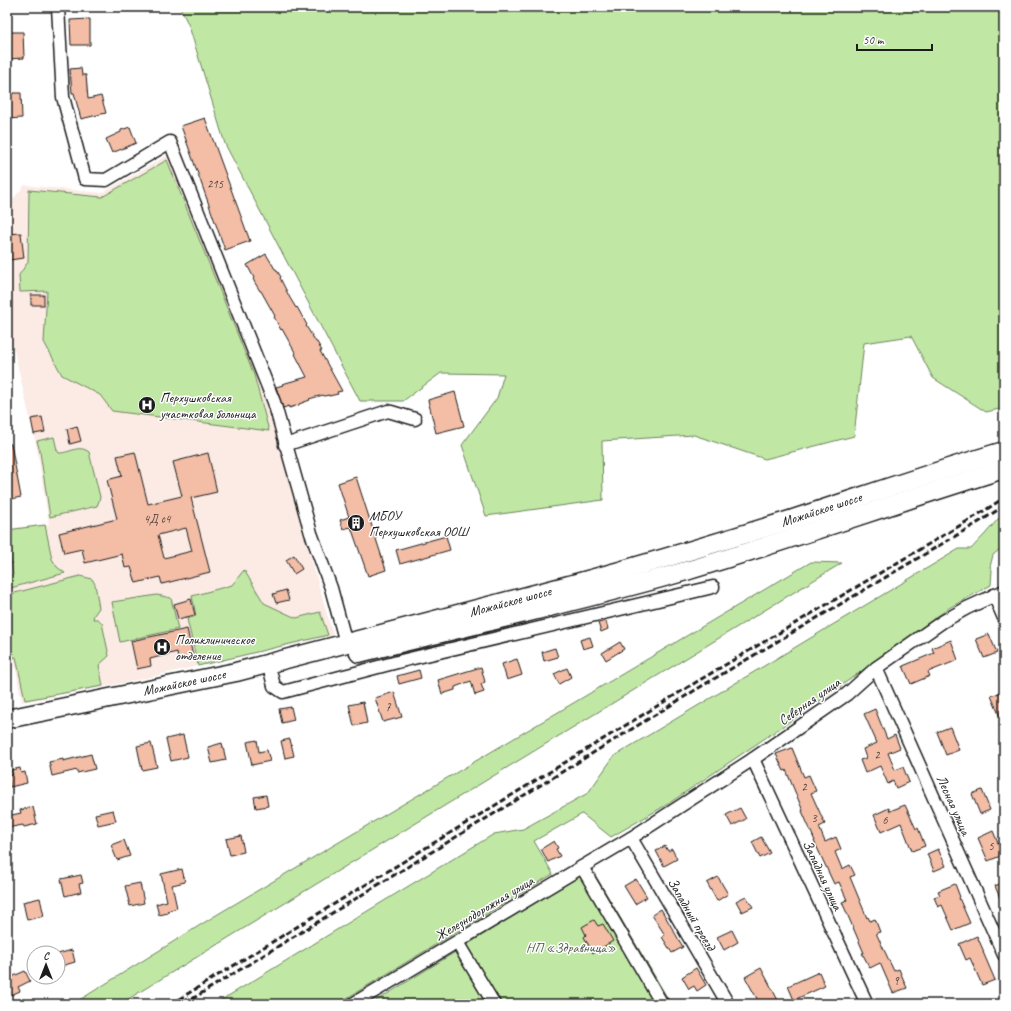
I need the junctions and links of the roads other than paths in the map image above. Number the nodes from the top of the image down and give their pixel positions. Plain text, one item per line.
1 (58, 7) edge
2 (415, 419) dead end
3 (285, 445) junction
4 (1004, 451) edge
5 (1004, 469) edge
6 (713, 587) dead end
7 (999, 593) edge
8 (1004, 618) edge
9 (346, 643) junction
10 (876, 668) junction
11 (271, 674) junction
12 (7, 719) edge
13 (7, 730) edge
14 (752, 759) junction
15 (631, 838) junction
16 (582, 867) junction
17 (457, 942) junction
18 (1004, 955) edge
19 (353, 1004) edge
20 (494, 1004) edge
21 (662, 1004) edge
22 (728, 1004) edge
23 (867, 1004) edge

1 - 3 street
2 - 3 street
3 - 9 street
4 - 9 main road, Можайское шоссе
5 - 11 main road, Можайское шоссе
6 - 11 street
7 - 8 street
7 - 10 street, Северная улица
9 - 12 main road, Можайское шоссе
10 - 14 street, Северная улица
10 - 18 street, Лесная улица
11 - 13 main road, Можайское шоссе
14 - 15 street, Северная улица
14 - 23 street, Западная улица
15 - 16 street, Железнодорожная улица
15 - 22 street, Западный проезд
16 - 17 street, Железнодорожная улица
16 - 21 street
17 - 19 street, Железнодорожная улица
17 - 20 street

